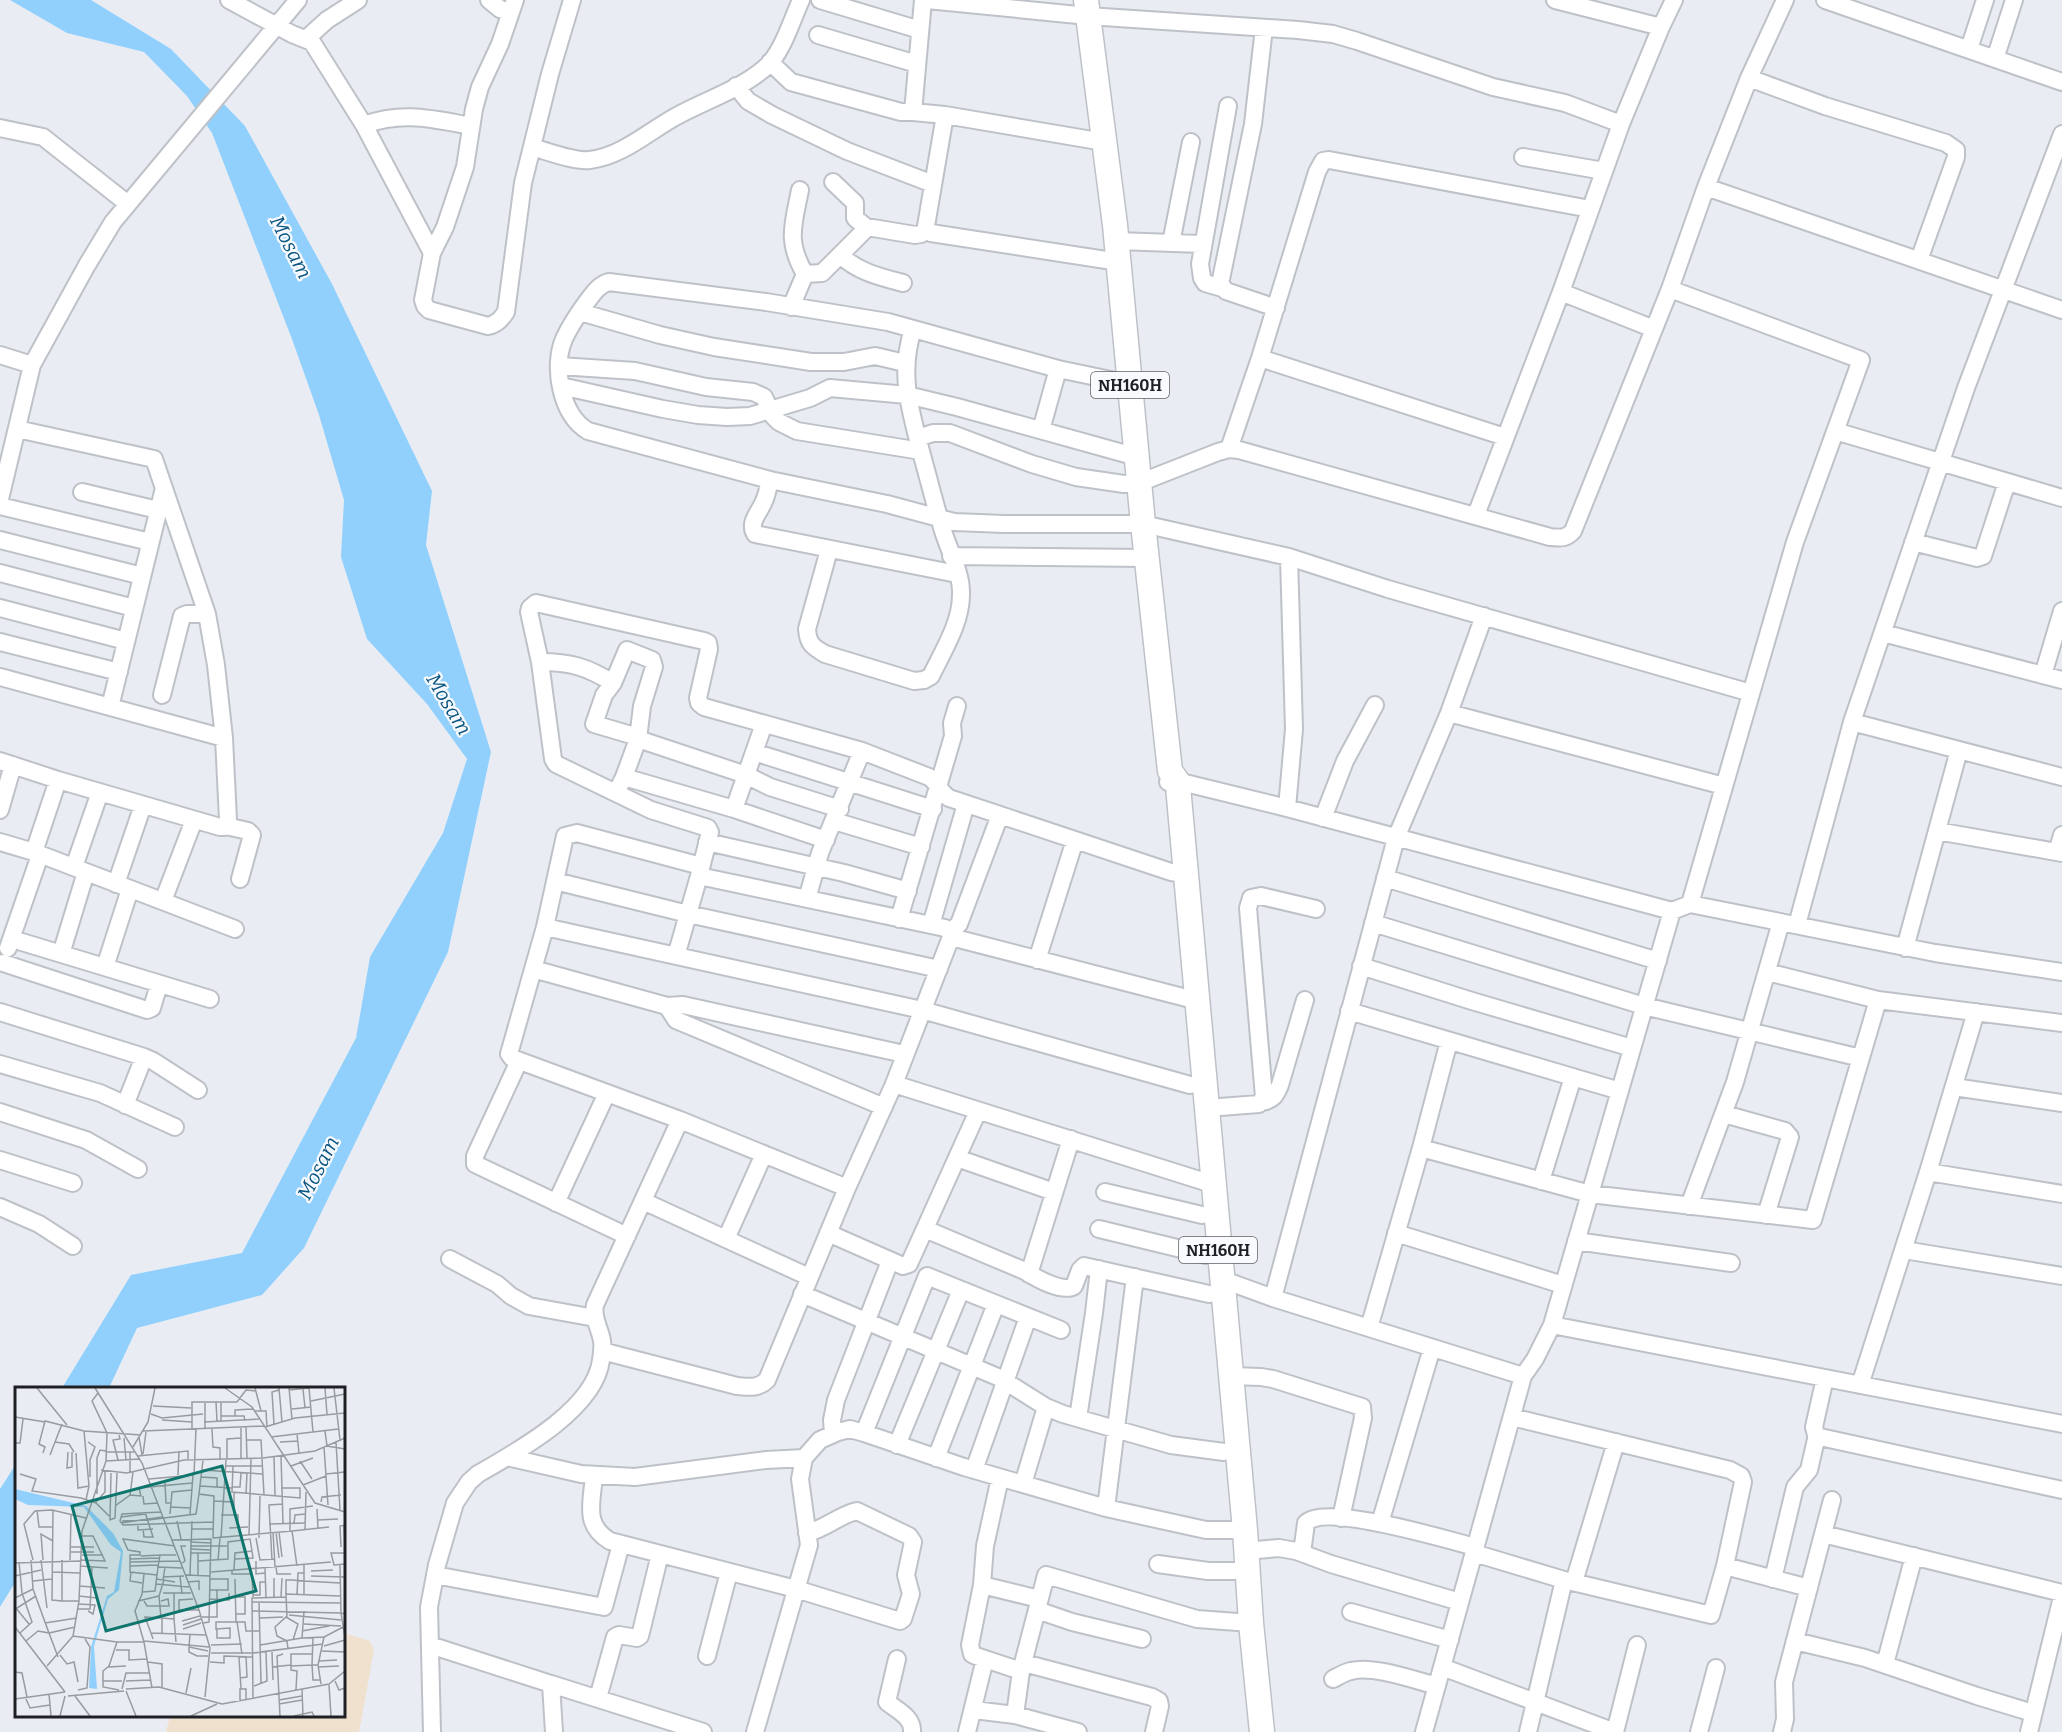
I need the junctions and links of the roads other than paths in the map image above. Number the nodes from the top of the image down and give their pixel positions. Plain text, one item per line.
1 (229, 0) edge
2 (298, 0) edge
3 (358, 0) edge
4 (489, 0) edge
5 (572, 0) edge
6 (801, 0) edge
7 (820, 0) edge
8 (925, 0) edge
9 (1555, 0) edge
10 (1674, 0) edge
11 (1785, 0) edge
12 (1825, 0) edge
13 (1984, 0) edge
14 (2014, 0) edge
15 (513, 6) edge
16 (1087, 8) edge
17 (278, 27) junction
18 (1661, 27) junction
19 (1264, 28) junction
20 (920, 30) junction
21 (818, 35) dead end
22 (306, 39) junction
23 (1969, 49) junction
24 (1995, 59) junction
25 (770, 62) junction
26 (916, 64) junction
27 (1749, 78) junction
28 (2062, 82) edge
29 (736, 86) junction
30 (1228, 106) dead end
31 (913, 112) junction
32 (945, 115) junction
33 (1621, 124) junction
34 (364, 125) junction
35 (471, 126) junction
36 (0, 128) edge
37 (2062, 134) edge
38 (1191, 141) dead end
39 (1104, 142) junction
40 (532, 147) junction
41 (1523, 157) dead end
42 (1604, 171) junction
43 (833, 182) dead end
44 (933, 184) junction
45 (1706, 187) junction
46 (800, 190) dead end
47 (128, 204) junction
48 (1590, 209) junction
49 (867, 228) junction
50 (927, 230) junction
51 (1171, 243) junction
52 (1202, 244) junction
53 (1118, 252) junction
54 (432, 253) junction
55 (840, 255) junction
56 (1919, 260) junction
57 (806, 274) junction
58 (903, 283) dead end
59 (1221, 288) junction
60 (1670, 289) junction
61 (2003, 290) junction
62 (1561, 292) junction
63 (791, 307) junction
64 (1276, 308) junction
65 (2062, 310) edge
66 (580, 312) junction
67 (913, 329) junction
68 (1654, 329) junction
69 (0, 355) edge
70 (1260, 358) junction
71 (817, 362) junction
72 (905, 363) junction
73 (32, 364) junction
74 (560, 366) junction
75 (1058, 369) junction
76 (1130, 384) junction
77 (561, 386) junction
78 (825, 388) junction
79 (907, 395) junction
80 (770, 410) junction
81 (17, 429) junction
82 (1041, 430) junction
83 (1835, 431) junction
84 (1505, 437) junction
85 (920, 444) junction
86 (1229, 449) junction
87 (1137, 457) junction
88 (1940, 463) junction
89 (770, 480) junction
90 (2007, 482) junction
91 (1139, 483) junction
92 (164, 488) junction
93 (82, 492) dead end
94 (0, 497) edge
95 (2062, 498) edge
96 (0, 506) edge
97 (158, 510) junction
98 (1476, 515) junction
99 (939, 519) junction
100 (1143, 524) junction
101 (0, 540) edge
102 (150, 542) junction
103 (1913, 542) junction
104 (829, 550) junction
105 (951, 556) junction
106 (1289, 557) junction
107 (1147, 558) junction
108 (0, 573) edge
109 (957, 574) junction
110 (142, 576) junction
111 (0, 608) edge
112 (134, 608) junction
113 (2062, 611) edge
114 (207, 614) junction
115 (1484, 616) junction
116 (1883, 633) junction
117 (126, 641) junction
118 (0, 642) edge
119 (540, 662) junction
120 (119, 672) junction
121 (2043, 675) junction
122 (0, 677) edge
123 (2062, 680) edge
124 (612, 683) junction
125 (1750, 693) junction
126 (162, 695) dead end
127 (1374, 705) dead end
128 (957, 706) dead end
129 (110, 707) junction
130 (1449, 713) junction
131 (1852, 722) junction
132 (764, 724) junction
133 (225, 738) junction
134 (638, 738) junction
135 (1959, 750) junction
136 (862, 751) junction
137 (754, 752) junction
138 (7, 763) edge
139 (746, 775) junction
140 (624, 777) junction
141 (2062, 777) edge
142 (1170, 778) junction
143 (58, 780) junction
144 (849, 783) junction
145 (1724, 786) junction
146 (939, 790) junction
147 (100, 792) junction
148 (616, 793) junction
149 (966, 804) junction
150 (143, 805) junction
151 (1287, 808) junction
152 (734, 809) junction
153 (933, 809) junction
154 (0, 810) edge
155 (837, 815) junction
156 (1000, 815) junction
157 (1323, 818) junction
158 (195, 820) junction
159 (226, 826) junction
160 (1937, 831) junction
161 (2062, 835) edge
162 (1396, 838) junction
163 (826, 840) junction
164 (1075, 840) junction
165 (0, 842) edge
166 (707, 842) junction
167 (921, 847) junction
168 (2060, 852) edge
169 (37, 853) junction
170 (817, 867) junction
171 (80, 870) junction
172 (700, 871) junction
173 (1178, 873) junction
174 (1385, 878) junction
175 (240, 879) dead end
176 (555, 881) junction
177 (123, 886) junction
178 (908, 891) junction
179 (807, 899) junction
180 (163, 901) junction
181 (1690, 904) junction
182 (1316, 909) dead end
183 (1672, 911) junction
184 (688, 914) junction
185 (899, 919) junction
186 (1373, 924) junction
187 (1789, 924) junction
188 (931, 925) junction
189 (544, 927) junction
190 (235, 928) dead end
191 (950, 935) junction
192 (1905, 948) junction
193 (61, 954) junction
194 (4, 956) edge
195 (676, 956) junction
196 (1037, 960) junction
197 (1658, 961) junction
198 (1362, 966) junction
199 (105, 967) junction
200 (533, 969) junction
201 (939, 969) junction
202 (1767, 972) junction
203 (2062, 972) edge
204 (159, 984) junction
205 (210, 999) dead end
206 (1190, 999) junction
207 (1305, 1000) dead end
208 (1878, 1000) junction
209 (667, 1006) junction
210 (1644, 1006) junction
211 (922, 1010) junction
212 (1349, 1011) junction
213 (0, 1012) edge
214 (1976, 1012) junction
215 (2062, 1023) edge
216 (1750, 1031) junction
217 (1449, 1041) junction
218 (1632, 1048) junction
219 (904, 1054) junction
220 (144, 1057) junction
221 (1861, 1058) junction
222 (519, 1061) junction
223 (0, 1064) edge
224 (1573, 1077) junction
225 (894, 1084) junction
226 (1190, 1085) junction
227 (1954, 1087) junction
228 (198, 1090) dead end
229 (1620, 1091) junction
230 (607, 1093) junction
231 (1262, 1102) junction
232 (2062, 1103) edge
233 (125, 1105) junction
234 (884, 1107) junction
235 (1206, 1108) junction
236 (978, 1111) junction
237 (0, 1112) edge
238 (1724, 1114) junction
239 (680, 1120) junction
240 (175, 1127) dead end
241 (1071, 1139) junction
242 (1421, 1148) junction
243 (764, 1154) junction
244 (957, 1158) junction
245 (0, 1160) edge
246 (138, 1169) dead end
247 (1928, 1172) junction
248 (1205, 1181) junction
249 (1541, 1181) junction
250 (73, 1183) dead end
251 (847, 1188) junction
252 (1054, 1192) junction
253 (1105, 1192) dead end
254 (1590, 1194) junction
255 (2062, 1194) edge
256 (643, 1201) junction
257 (556, 1203) junction
258 (1689, 1206) junction
259 (0, 1207) edge
260 (1202, 1215) junction
261 (1767, 1215) junction
262 (925, 1229) junction
263 (1099, 1229) dead end
264 (828, 1233) junction
265 (1396, 1233) junction
266 (627, 1236) junction
267 (726, 1239) junction
268 (1576, 1241) junction
269 (73, 1246) dead end
270 (1904, 1250) junction
271 (1206, 1255) junction
272 (450, 1259) dead end
273 (890, 1261) junction
274 (1731, 1263) dead end
275 (1099, 1269) junction
276 (1029, 1274) junction
277 (2062, 1276) edge
278 (809, 1277) junction
279 (1136, 1277) junction
280 (1563, 1285) junction
281 (1215, 1286) junction
282 (961, 1290) junction
283 (802, 1294) junction
284 (1272, 1298) junction
285 (996, 1304) junction
286 (1028, 1317) junction
287 (595, 1318) junction
288 (866, 1321) junction
289 (1552, 1324) junction
290 (1369, 1328) junction
291 (1061, 1330) dead end
292 (903, 1337) junction
293 (1432, 1348) junction
294 (602, 1350) junction
295 (937, 1351) junction
296 (971, 1366) junction
297 (1230, 1376) junction
298 (1523, 1376) junction
299 (1825, 1378) junction
300 (1005, 1381) junction
301 (1860, 1385) junction
302 (1046, 1407) junction
303 (1512, 1417) junction
304 (1078, 1418) junction
305 (2062, 1424) edge
306 (1116, 1429) junction
307 (864, 1433) junction
308 (833, 1434) junction
309 (1817, 1436) junction
310 (1616, 1442) junction
311 (897, 1444) junction
312 (1224, 1452) junction
313 (507, 1457) junction
314 (804, 1458) junction
315 (936, 1458) junction
316 (974, 1470) junction
317 (594, 1476) junction
318 (1000, 1478) junction
319 (1023, 1484) junction
320 (2062, 1490) edge
321 (1832, 1500) dead end
322 (1106, 1508) junction
323 (1341, 1518) junction
324 (1380, 1523) junction
325 (807, 1533) junction
326 (1823, 1534) junction
327 (621, 1544) junction
328 (1239, 1546) junction
329 (1475, 1550) junction
330 (1302, 1553) junction
331 (660, 1554) junction
332 (1914, 1556) junction
333 (1158, 1564) dead end
334 (1725, 1566) junction
335 (729, 1572) junction
336 (435, 1575) junction
337 (1773, 1579) junction
338 (1569, 1581) junction
339 (981, 1585) junction
340 (1809, 1588) junction
341 (796, 1589) junction
342 (2062, 1595) edge
343 (1460, 1602) junction
344 (1038, 1605) junction
345 (1351, 1612) dead end
346 (1244, 1623) junction
347 (1142, 1639) dead end
348 (1450, 1640) junction
349 (1795, 1641) junction
350 (430, 1645) junction
351 (1637, 1645) dead end
352 (707, 1656) dead end
353 (897, 1659) dead end
354 (985, 1659) junction
355 (1885, 1664) junction
356 (1023, 1667) junction
357 (1442, 1667) junction
358 (1716, 1668) dead end
359 (1333, 1679) dead end
360 (551, 1684) junction
361 (1437, 1686) junction
362 (598, 1698) junction
363 (1536, 1702) junction
364 (974, 1710) junction
365 (2033, 1713) junction
366 (1015, 1715) junction
367 (432, 1732) edge
368 (554, 1732) edge
369 (704, 1732) edge
370 (755, 1732) edge
371 (912, 1732) edge
372 (968, 1732) edge
373 (1078, 1732) edge
374 (1154, 1732) edge
375 (1248, 1732) edge
376 (1262, 1732) edge
377 (1424, 1732) edge
378 (1528, 1732) edge
379 (1615, 1732) edge
380 (1699, 1732) edge
381 (1783, 1732) edge
382 (2028, 1732) edge

1 - 17 street
2 - 17 street
3 - 22 street
4 - 15 street
5 - 40 street
6 - 25 street
7 - 20 street
8 - 16 street
8 - 20 street
9 - 18 street
10 - 18 street
11 - 27 street
12 - 23 street
13 - 23 street
14 - 24 street
15 - 35 street
16 - 19 street
16 - 39 highway, NH160H
17 - 22 street
17 - 47 street
18 - 33 street
19 - 33 street
19 - 59 street
20 - 26 street
21 - 26 street
22 - 34 street
23 - 24 street
24 - 28 street
25 - 29 street
25 - 31 street
26 - 31 street
27 - 45 street
27 - 56 street
29 - 40 street
29 - 44 street
30 - 52 street
31 - 32 street
32 - 39 street
32 - 44 street
33 - 42 street
34 - 35 street
34 - 54 street
35 - 54 street
36 - 47 street
37 - 61 street
38 - 51 street
39 - 53 highway, NH160H
40 - 54 street
41 - 42 street
42 - 48 street
43 - 49 street
44 - 50 street
45 - 56 street
45 - 60 street
46 - 57 street
47 - 73 street
48 - 62 street
48 - 64 street
49 - 50 street
49 - 55 street
50 - 53 street
51 - 52 street
51 - 53 street
52 - 59 street
53 - 76 highway, NH160H
55 - 57 street
55 - 58 street
56 - 61 street
57 - 63 street
59 - 64 street
60 - 68 street
60 - 83 street
61 - 65 street
61 - 88 street
62 - 68 street
62 - 84 street
63 - 66 street
63 - 67 street
64 - 70 street
66 - 71 street
66 - 74 street
67 - 72 street
67 - 75 street
68 - 98 street
69 - 73 street
70 - 84 street
70 - 86 street
71 - 72 street
71 - 78 street
72 - 79 street
73 - 81 street
74 - 77 street
74 - 80 street
75 - 76 street
75 - 82 street
76 - 87 highway, NH160H
77 - 80 street
77 - 89 street
78 - 79 street
78 - 80 street
79 - 82 street
79 - 85 street
80 - 85 street
81 - 92 street
81 - 94 street
82 - 87 street
83 - 88 street
83 - 125 street
84 - 98 street
85 - 91 street
85 - 99 street
86 - 91 street
86 - 98 street
87 - 91 highway, NH160H
88 - 90 street
88 - 103 street
89 - 99 street
89 - 104 street
90 - 95 street
90 - 103 street
91 - 100 highway, NH160H
92 - 97 street
92 - 114 street
93 - 97 street
96 - 102 street
97 - 102 street
99 - 100 street
99 - 105 street
100 - 106 street
100 - 107 highway, NH160H
101 - 110 street
102 - 110 street
103 - 116 street
104 - 109 street
104 - 109 street
105 - 107 street
105 - 109 street
106 - 115 street
106 - 151 street
107 - 142 highway, NH160H
108 - 112 street
110 - 112 street
111 - 117 street
112 - 117 street
113 - 121 street
114 - 126 street
114 - 133 street
115 - 125 street
115 - 130 street
116 - 121 street
116 - 131 street
117 - 120 street
118 - 120 street
119 - 124 street
119 - 132 street
119 - 148 street
120 - 129 street
121 - 123 street
122 - 129 street
124 - 134 street
124 - 134 street
125 - 145 street
127 - 157 street
128 - 146 street
129 - 133 street
130 - 145 street
130 - 162 street
131 - 135 street
131 - 187 street
132 - 136 street
132 - 137 street
133 - 159 street
134 - 139 street
134 - 140 street
135 - 141 street
135 - 160 street
136 - 144 street
136 - 146 street
137 - 139 street
137 - 144 street
138 - 143 street
138 - 154 street
139 - 152 street
139 - 155 street
140 - 148 street
140 - 152 street
142 - 151 street
142 - 173 highway, NH160H
143 - 147 street
143 - 169 street
144 - 153 street
144 - 155 street
145 - 181 street
146 - 149 street
146 - 153 street
147 - 150 street
147 - 171 street
148 - 166 street
149 - 156 street
149 - 188 street
150 - 158 street
150 - 177 street
151 - 157 street
152 - 163 street
153 - 167 street
155 - 163 street
155 - 167 street
156 - 164 street
156 - 191 street
157 - 162 street
158 - 159 street
158 - 180 street
159 - 175 street
160 - 168 street
160 - 192 street
161 - 168 street
162 - 174 street
162 - 183 street
163 - 170 street
164 - 173 street
164 - 196 street
165 - 169 street
166 - 170 street
166 - 172 street
167 - 178 street
169 - 171 street
169 - 194 street
170 - 178 street
170 - 179 street
171 - 177 street
171 - 193 street
172 - 176 street
172 - 179 street
172 - 184 street
173 - 206 highway, NH160H
174 - 186 street
174 - 197 street
176 - 184 street
176 - 189 street
177 - 180 street
177 - 199 street
178 - 185 street
179 - 185 street
180 - 190 street
181 - 183 street
181 - 187 street
182 - 231 street
183 - 197 street
184 - 195 street
184 - 201 street
185 - 188 street
186 - 198 street
186 - 210 street
187 - 192 street
187 - 202 street
188 - 191 street
189 - 195 street
189 - 200 street
191 - 196 street
191 - 201 street
192 - 203 street
193 - 194 street
193 - 199 street
194 - 204 street
195 - 211 street
196 - 206 street
197 - 210 street
198 - 212 street
198 - 218 street
199 - 204 street
200 - 209 street
200 - 222 street
201 - 211 street
202 - 208 street
202 - 216 street
204 - 205 street
206 - 226 highway, NH160H
206 - 235 highway, NH160H
207 - 231 street
208 - 214 street
208 - 221 street
209 - 219 street
209 - 234 street
210 - 216 street
210 - 218 street
211 - 219 street
211 - 226 street
212 - 217 street
212 - 284 street
213 - 220 street
214 - 215 street
214 - 227 street
216 - 221 street
216 - 238 street
217 - 224 street
217 - 242 street
218 - 229 street
219 - 225 street
220 - 228 street
220 - 233 street
221 - 261 street
222 - 230 street
222 - 257 street
223 - 233 street
224 - 229 street
224 - 249 street
225 - 234 street
225 - 236 street
226 - 248 highway, NH160H
227 - 232 street
227 - 247 street
229 - 254 street
230 - 239 street
230 - 257 street
231 - 235 street
233 - 240 street
234 - 251 street
235 - 248 highway, NH160H
236 - 241 street
236 - 244 street
237 - 246 street
238 - 258 street
238 - 261 street
239 - 243 street
239 - 256 street
241 - 248 street
241 - 252 street
242 - 249 street
242 - 265 street
243 - 251 street
243 - 267 street
244 - 252 street
244 - 262 street
245 - 250 street
247 - 255 street
247 - 270 street
248 - 260 highway, NH160H
248 - 281 highway, NH160H
249 - 254 street
251 - 264 street
252 - 276 street
253 - 260 street
254 - 258 street
254 - 268 street
256 - 266 street
256 - 267 street
257 - 266 street
258 - 261 street
259 - 269 street
260 - 271 highway, NH160H
262 - 273 street
262 - 276 street
263 - 271 street
264 - 273 street
264 - 278 street
265 - 280 street
265 - 290 street
266 - 287 street
267 - 278 street
268 - 274 street
268 - 280 street
270 - 277 street
270 - 301 street
271 - 281 highway, NH160H
272 - 287 street
273 - 288 street
275 - 276 street
275 - 279 street
275 - 304 street
278 - 283 street
279 - 281 street
279 - 306 street
280 - 289 street
281 - 284 street
281 - 297 highway, NH160H
281 - 312 highway, NH160H
282 - 285 street
282 - 292 street
282 - 295 street
283 - 288 street
283 - 294 street
284 - 290 street
285 - 286 street
285 - 296 street
286 - 291 street
286 - 300 street
287 - 294 street
288 - 292 street
288 - 308 street
289 - 298 street
289 - 299 street
290 - 293 street
292 - 295 street
292 - 307 street
293 - 298 street
293 - 324 street
294 - 313 street
295 - 296 street
295 - 311 street
296 - 300 street
296 - 315 street
297 - 323 street
297 - 328 highway, NH160H
298 - 303 street
299 - 301 street
299 - 309 street
300 - 302 street
300 - 316 street
301 - 305 street
302 - 304 street
302 - 319 street
303 - 310 street
303 - 329 street
304 - 306 street
306 - 312 street
306 - 322 street
307 - 308 street
307 - 311 street
308 - 314 street
309 - 320 street
309 - 337 street
310 - 334 street
310 - 338 street
311 - 315 street
312 - 328 highway, NH160H
313 - 317 street
313 - 336 street
314 - 317 street
314 - 325 street
315 - 316 street
316 - 318 street
317 - 327 street
318 - 319 street
318 - 339 street
319 - 322 street
321 - 326 street
322 - 328 street
323 - 324 street
323 - 330 street
324 - 329 street
325 - 341 street
325 - 341 street
326 - 332 street
326 - 340 street
327 - 331 street
327 - 336 street
328 - 330 street
328 - 333 street
328 - 346 highway, NH160H
329 - 338 street
329 - 343 street
330 - 343 street
331 - 335 street
331 - 362 street
332 - 342 street
332 - 355 street
334 - 337 street
334 - 338 street
335 - 341 street
335 - 352 street
336 - 350 street
337 - 340 street
338 - 363 street
339 - 344 street
339 - 354 street
340 - 349 street
341 - 370 street
342 - 365 street
343 - 348 street
344 - 346 street
344 - 347 street
344 - 356 street
345 - 348 street
346 - 375 highway, NH160H
346 - 376 highway, NH160H
348 - 357 street
349 - 355 street
349 - 381 street
350 - 360 street
350 - 367 street
351 - 379 street
353 - 371 street
354 - 356 street
354 - 364 street
355 - 365 street
356 - 366 street
356 - 374 street
357 - 361 street
357 - 363 street
358 - 380 street
359 - 361 street
360 - 362 street
360 - 368 street
361 - 377 street
362 - 369 street
363 - 378 street
363 - 379 street
364 - 366 street
364 - 372 street
365 - 382 street
366 - 373 street

